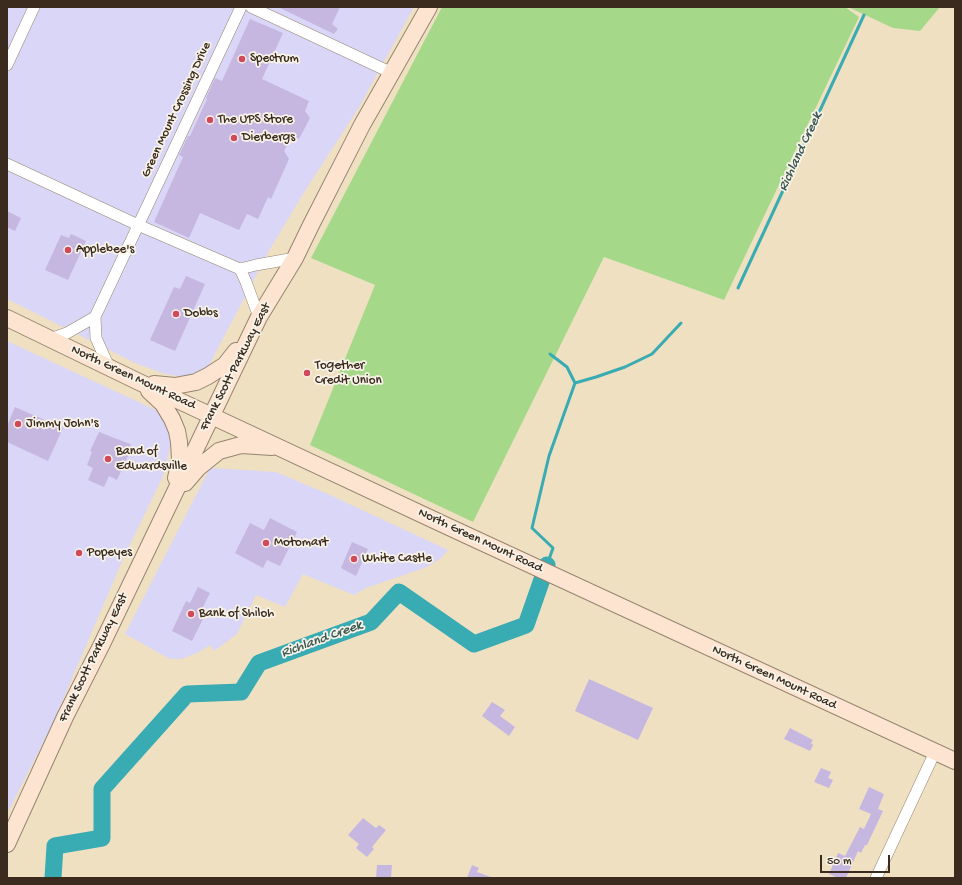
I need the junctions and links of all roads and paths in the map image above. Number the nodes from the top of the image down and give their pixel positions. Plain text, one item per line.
1 (34, 7) edge
2 (241, 7) edge
3 (251, 7) edge
4 (428, 7) edge
5 (7, 65) edge
6 (392, 73) junction
7 (7, 164) edge
8 (138, 226) junction
9 (295, 258) junction
10 (240, 269) junction
11 (95, 317) junction
12 (7, 318) edge
13 (256, 323) junction
14 (50, 339) junction
15 (110, 367) junction
16 (139, 382) junction
17 (211, 415) junction
18 (281, 447) junction
19 (170, 501) junction
20 (936, 752) junction
21 (955, 761) edge
22 (7, 844) edge
23 (876, 878) edge

1 - 5 street
2 - 8 street, Green Mount Crossing Drive
3 - 6 street
4 - 6 main road, Frank Scott Parkway East
6 - 9 main road, Frank Scott Parkway East
7 - 8 street
8 - 10 street
8 - 11 street, Green Mount Crossing Drive
9 - 10 street
9 - 13 main road, Frank Scott Parkway East
10 - 13 street
11 - 14 street
11 - 15 street
12 - 14 main road, North Green Mount Road
13 - 16 main road
13 - 17 main road, Frank Scott Parkway East
14 - 15 main road, North Green Mount Road
15 - 16 main road, North Green Mount Road
16 - 17 main road, North Green Mount Road
16 - 19 main road
17 - 18 main road, North Green Mount Road
17 - 19 main road, Frank Scott Parkway East
18 - 19 main road
18 - 20 main road, North Green Mount Road
19 - 22 main road, Frank Scott Parkway East
20 - 21 main road, North Green Mount Road
20 - 23 street

